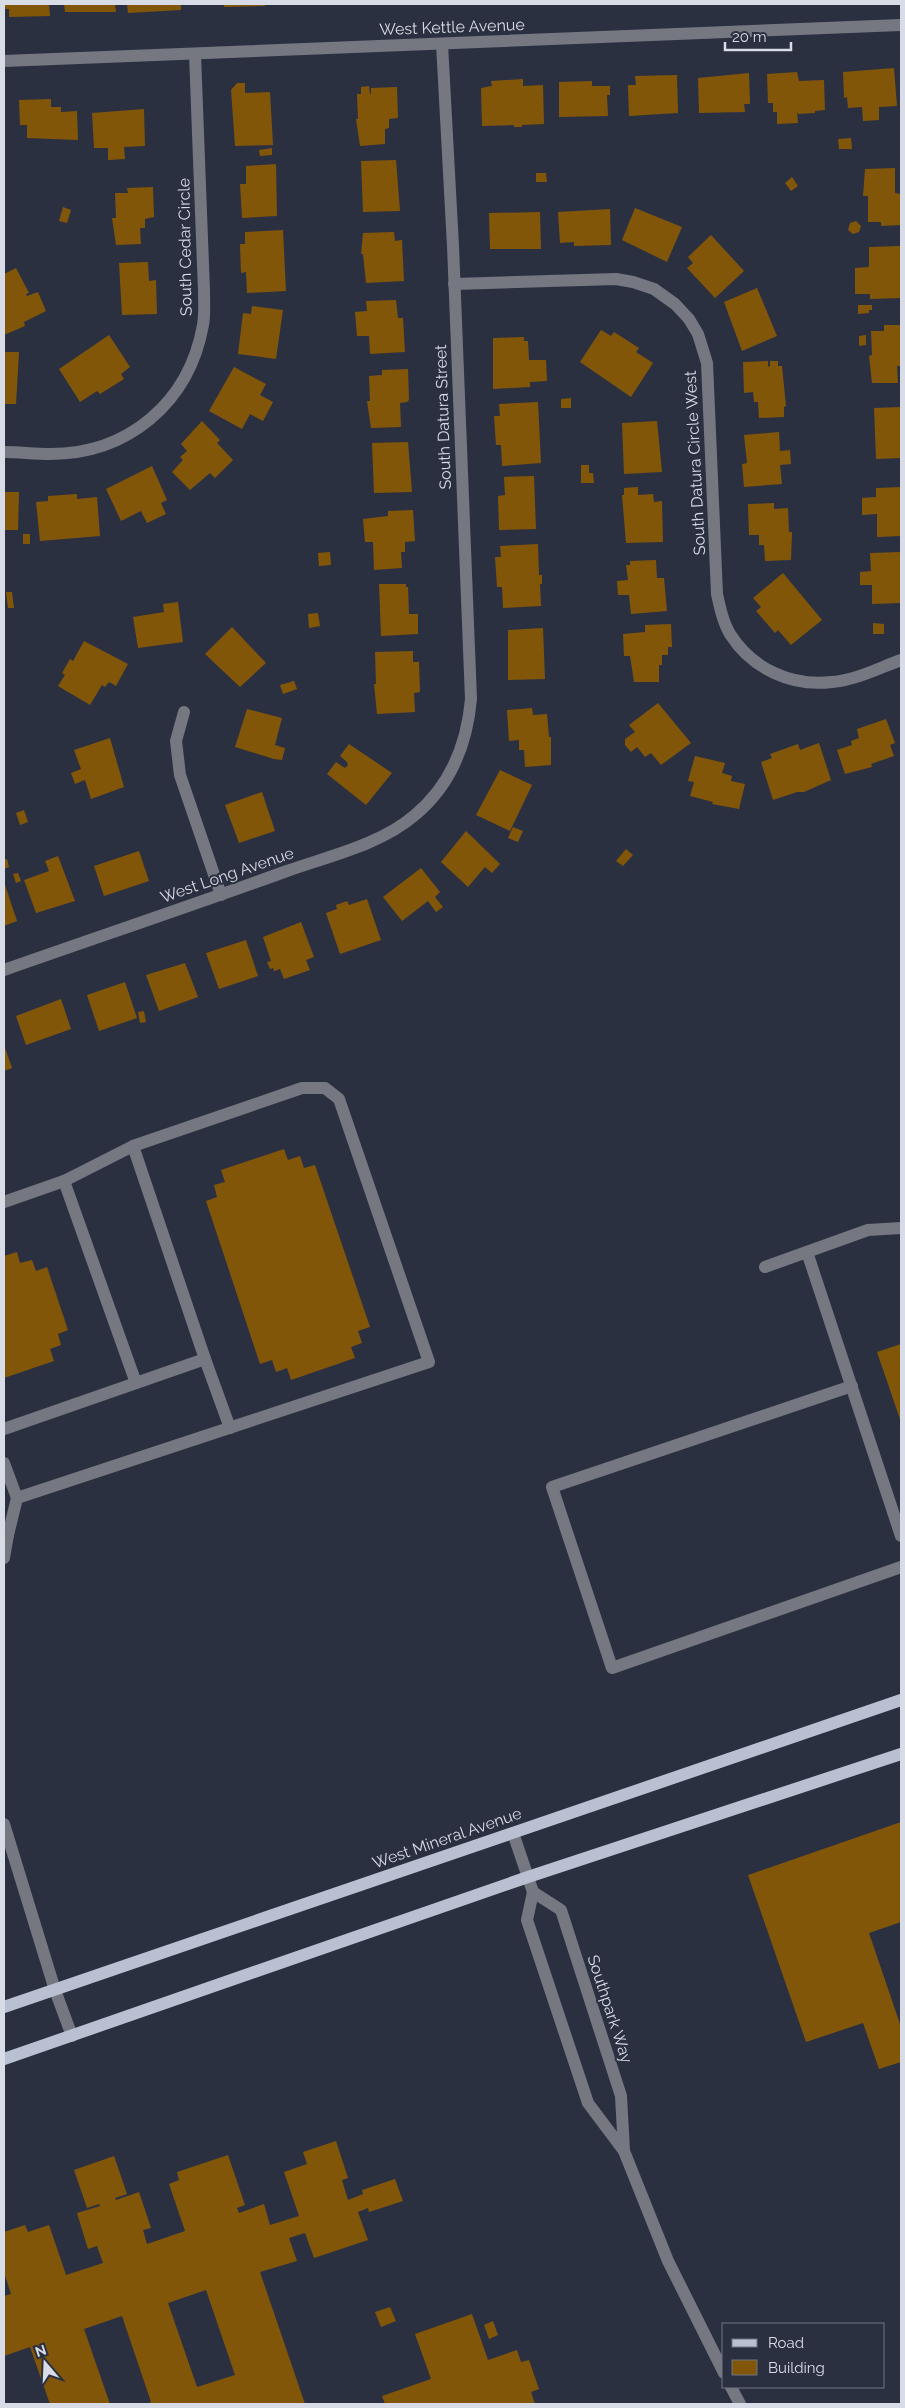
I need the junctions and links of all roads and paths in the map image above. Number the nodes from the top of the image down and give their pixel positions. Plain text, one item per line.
1 (901, 25) edge
2 (442, 44) junction
3 (195, 54) junction
4 (4, 61) edge
5 (454, 284) junction
6 (4, 452) edge
7 (901, 660) edge
8 (184, 712) dead end
9 (444, 783) joint
10 (221, 895) junction
11 (4, 970) edge
12 (133, 1146) junction
13 (64, 1181) junction
14 (4, 1202) edge
15 (901, 1228) edge
16 (807, 1252) junction
17 (764, 1267) dead end
18 (206, 1359) junction
19 (136, 1383) junction
20 (852, 1386) junction
21 (230, 1428) junction
22 (4, 1429) edge
23 (4, 1463) edge
24 (17, 1498) junction
25 (6, 1536) edge
26 (901, 1536) edge
27 (4, 1558) edge
28 (901, 1568) edge
29 (901, 1700) edge
30 (901, 1754) edge
31 (4, 1824) edge
32 (513, 1833) junction
33 (528, 1877) junction
34 (534, 1892) junction
35 (55, 1990) junction
36 (4, 2007) edge
37 (72, 2036) junction
38 (4, 2059) edge
39 (624, 2151) junction
40 (722, 2369) edge
41 (732, 2388) edge
42 (740, 2404) edge

1 - 2 street, West Kettle Avenue
2 - 3 street, West Kettle Avenue
2 - 5 street, South Datura Street
3 - 4 street, West Kettle Avenue
3 - 6 street, South Cedar Circle
5 - 7 street, South Datura Circle West
5 - 9 street, South Datura Street
8 - 10 street
9 - 10 street, West Long Avenue
10 - 11 street, West Long Avenue
12 - 13 street
12 - 18 street
12 - 21 street
13 - 14 street
13 - 19 street
15 - 16 street
16 - 17 street
16 - 20 street
18 - 19 street
18 - 21 street
19 - 22 street
20 - 26 street
20 - 28 street
21 - 24 street
23 - 24 street
24 - 25 street
25 - 27 street
29 - 32 main road, West Mineral Avenue
30 - 33 main road
31 - 35 street
32 - 33 street
32 - 35 main road, West Mineral Avenue
33 - 34 street
33 - 37 main road
34 - 39 street, Southpark Way
34 - 39 street, Southpark Way
35 - 36 main road, West Mineral Avenue
35 - 37 street
37 - 38 main road
39 - 40 street, Southpark Way
41 - 42 street

